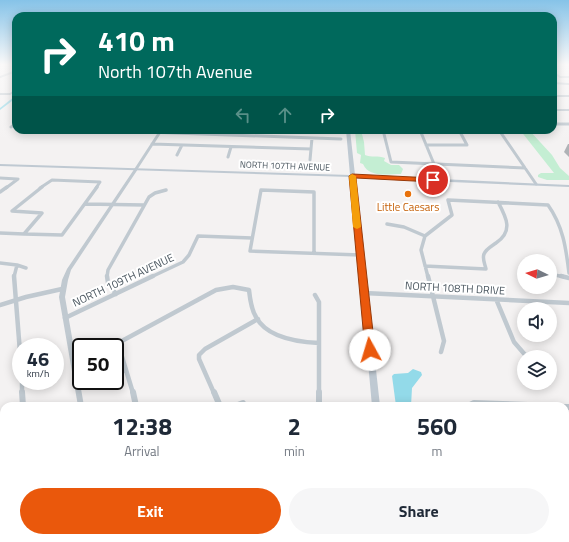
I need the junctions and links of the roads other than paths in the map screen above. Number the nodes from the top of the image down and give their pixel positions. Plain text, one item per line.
1 (12, 93) edge
2 (0, 94) edge
3 (557, 96) edge
4 (569, 96) edge
5 (557, 110) edge
6 (569, 110) edge
7 (557, 124) edge
8 (569, 124) edge
9 (158, 134) edge
10 (218, 134) edge
11 (279, 134) edge
12 (348, 134) edge
13 (384, 134) edge
14 (422, 134) edge
15 (461, 134) edge
16 (502, 134) edge
17 (279, 137) junction
18 (312, 138) junction
19 (341, 139) dead end
20 (152, 144) junction
21 (182, 145) junction
22 (426, 145) junction
23 (231, 147) junction
24 (311, 149) junction
25 (177, 155) dead end
26 (228, 157) dead end
27 (310, 160) dead end
28 (434, 164) junction
29 (0, 165) edge
30 (525, 168) junction
31 (136, 169) junction
32 (352, 176) junction
33 (0, 178) edge
34 (536, 184) junction
35 (569, 186) edge
36 (166, 190) dead end
37 (0, 192) edge
38 (498, 202) junction
39 (85, 204) junction
40 (112, 204) junction
41 (144, 205) junction
42 (387, 224) dead end
43 (0, 233) edge
44 (24, 234) junction
45 (425, 236) junction
46 (252, 238) junction
47 (314, 253) junction
48 (568, 254) edge
49 (360, 255) junction
50 (0, 263) edge
51 (17, 265) junction
52 (425, 266) junction
53 (26, 268) dead end
54 (569, 273) edge
55 (557, 276) edge
56 (569, 278) edge
57 (62, 289) junction
58 (364, 293) junction
59 (116, 294) junction
60 (315, 295) dead end
61 (433, 297) junction
62 (15, 299) junction
63 (496, 299) junction
64 (569, 303) edge
65 (0, 305) edge
66 (65, 318) junction
67 (258, 320) junction
68 (19, 338) edge
69 (319, 344) junction
70 (521, 350) edge
71 (72, 352) edge
72 (441, 352) dead end
73 (126, 370) joint
74 (22, 390) edge
75 (79, 390) edge
76 (23, 402) edge
77 (81, 402) edge
78 (135, 402) edge
79 (218, 402) edge
80 (319, 402) edge
81 (376, 402) edge

1 - 2 street
3 - 4 street
5 - 6 street
7 - 8 street
9 - 20 street
10 - 17 street
11 - 17 street
12 - 32 main road
13 - 28 street
14 - 22 street
15 - 22 street
16 - 30 street
17 - 18 street
18 - 19 street
18 - 24 street
20 - 21 street
20 - 31 street
21 - 23 street
21 - 25 street
22 - 28 street
23 - 24 street
23 - 26 street
24 - 27 street
28 - 30 street
29 - 31 main road, NORTH 107TH AVENUE
30 - 34 street
31 - 32 main road, NORTH 107TH AVENUE
31 - 40 street
32 - 34 main road, NORTH 107TH AVENUE
32 - 49 main road
33 - 37 street
34 - 35 main road, NORTH 107TH AVENUE
36 - 41 street
38 - 45 street
38 - 48 street
38 - 52 street
39 - 40 street
39 - 44 street
39 - 44 street
40 - 41 street
40 - 57 street
41 - 59 street
42 - 45 street
43 - 44 street
45 - 52 street
46 - 47 street
46 - 47 street
46 - 59 street, NORTH 109TH AVENUE
47 - 49 street
48 - 54 street
49 - 58 main road
50 - 51 street
51 - 53 street
51 - 62 street
52 - 61 street
55 - 56 street
57 - 62 street, NORTH 109TH AVENUE
57 - 66 street
58 - 61 street, NORTH 108TH DRIVE
58 - 81 main road
59 - 66 street, NORTH 109TH AVENUE
60 - 69 street
61 - 63 street, NORTH 108TH DRIVE
61 - 72 street
62 - 65 street, NORTH 109TH AVENUE
62 - 68 street
63 - 64 street, NORTH 108TH DRIVE
63 - 70 street
66 - 71 street
67 - 69 street
67 - 73 street
67 - 79 street
69 - 80 street
73 - 78 street
74 - 76 street
75 - 77 street

